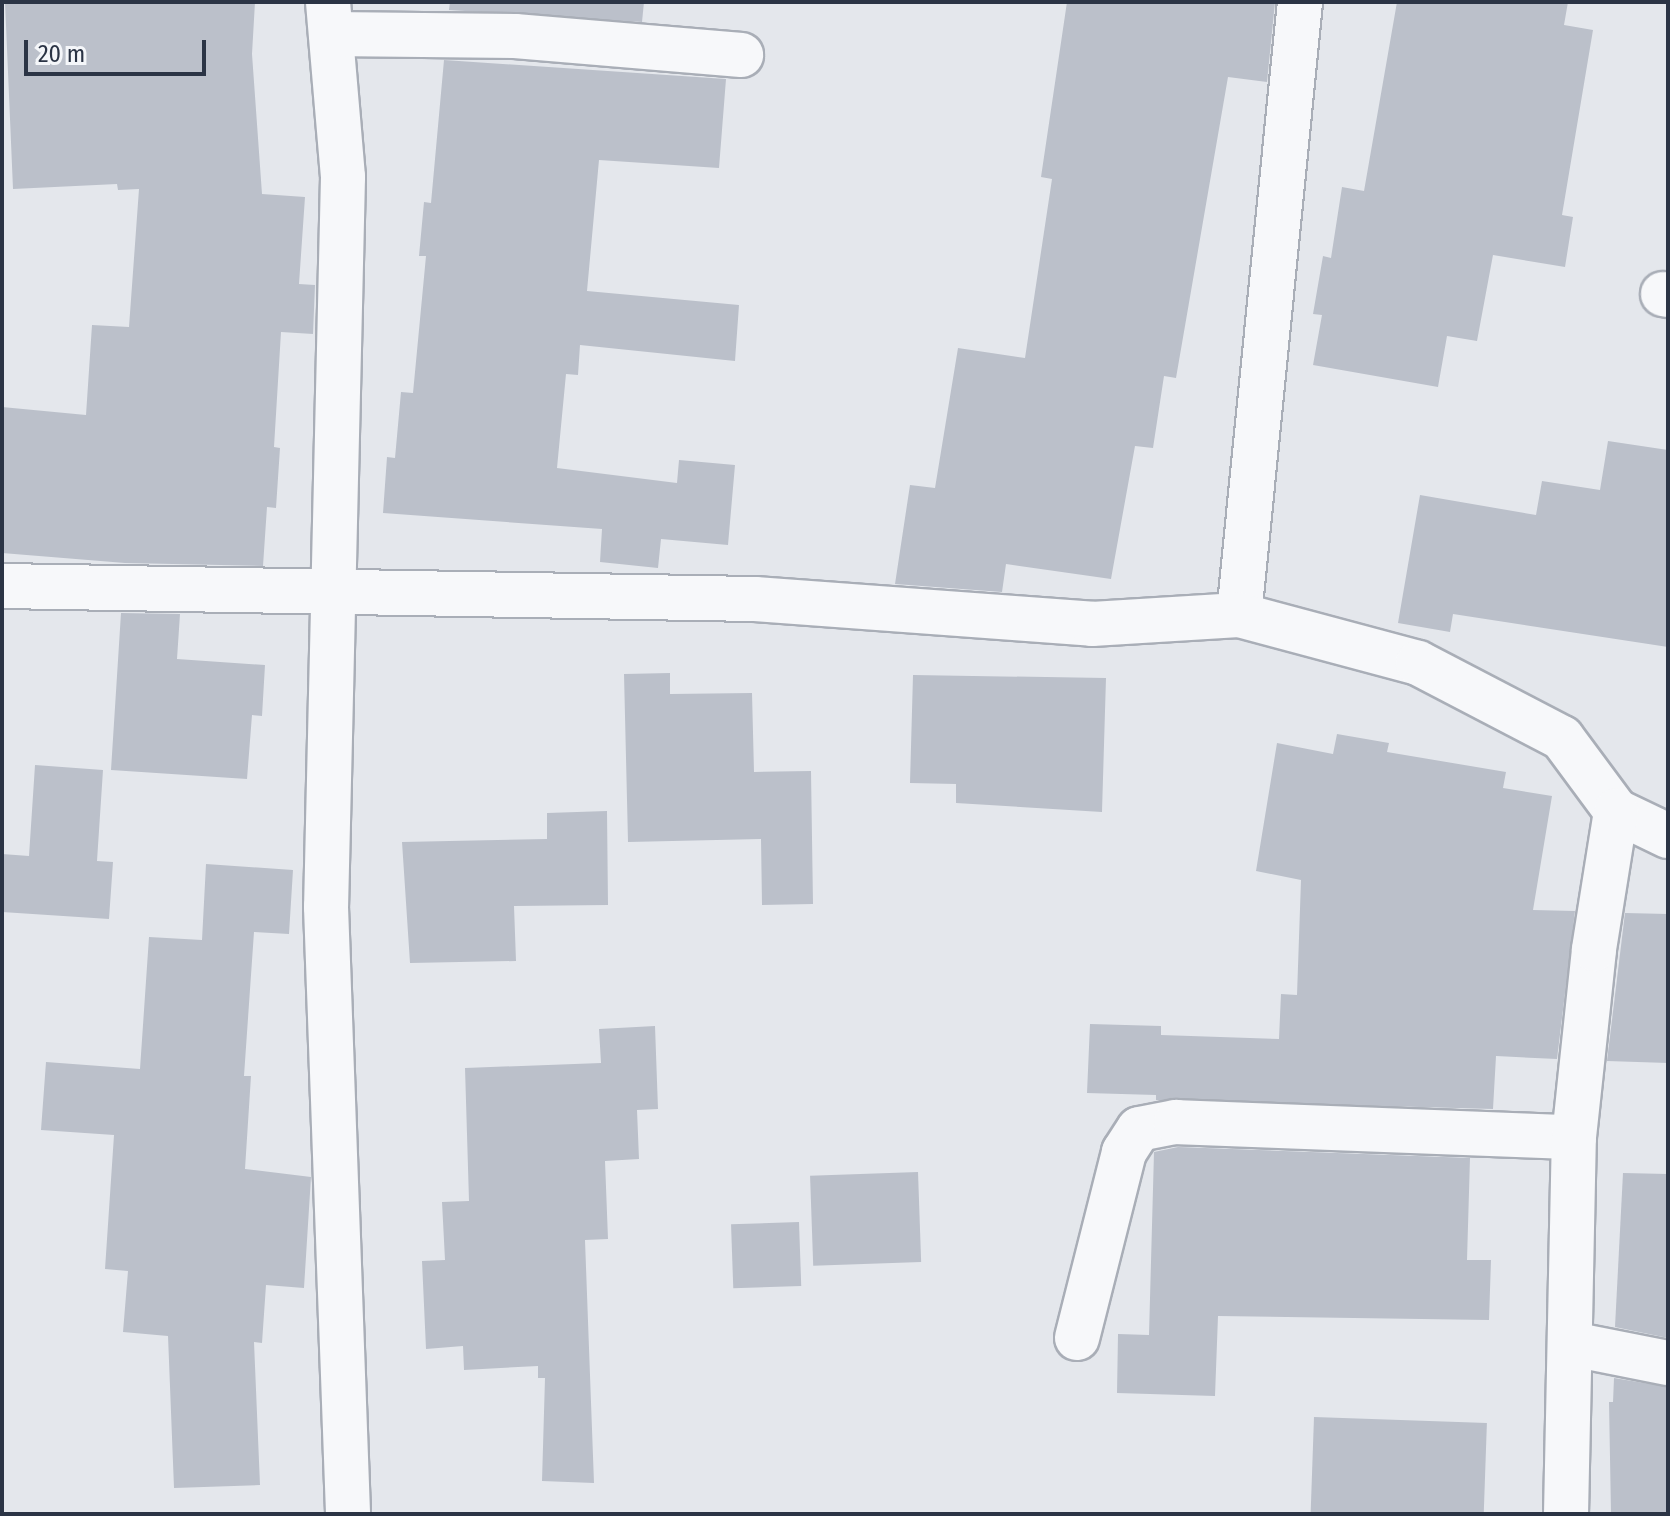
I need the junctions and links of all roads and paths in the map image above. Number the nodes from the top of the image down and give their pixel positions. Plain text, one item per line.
1 (1300, 2) edge
2 (330, 18) edge
3 (741, 55) dead end
4 (2, 586) edge
5 (330, 596) junction
6 (1239, 615) junction
7 (1616, 811) junction
8 (1668, 836) edge
9 (1574, 1137) junction
10 (1077, 1338) dead end
11 (1572, 1344) junction
12 (1668, 1363) edge
13 (348, 1514) edge
14 (1566, 1514) edge

1 - 6 street
2 - 3 street
2 - 5 street
4 - 5 street
5 - 6 street
5 - 13 street
6 - 7 street
7 - 8 street
7 - 9 street
9 - 10 street
9 - 11 street
11 - 12 street
11 - 14 street

